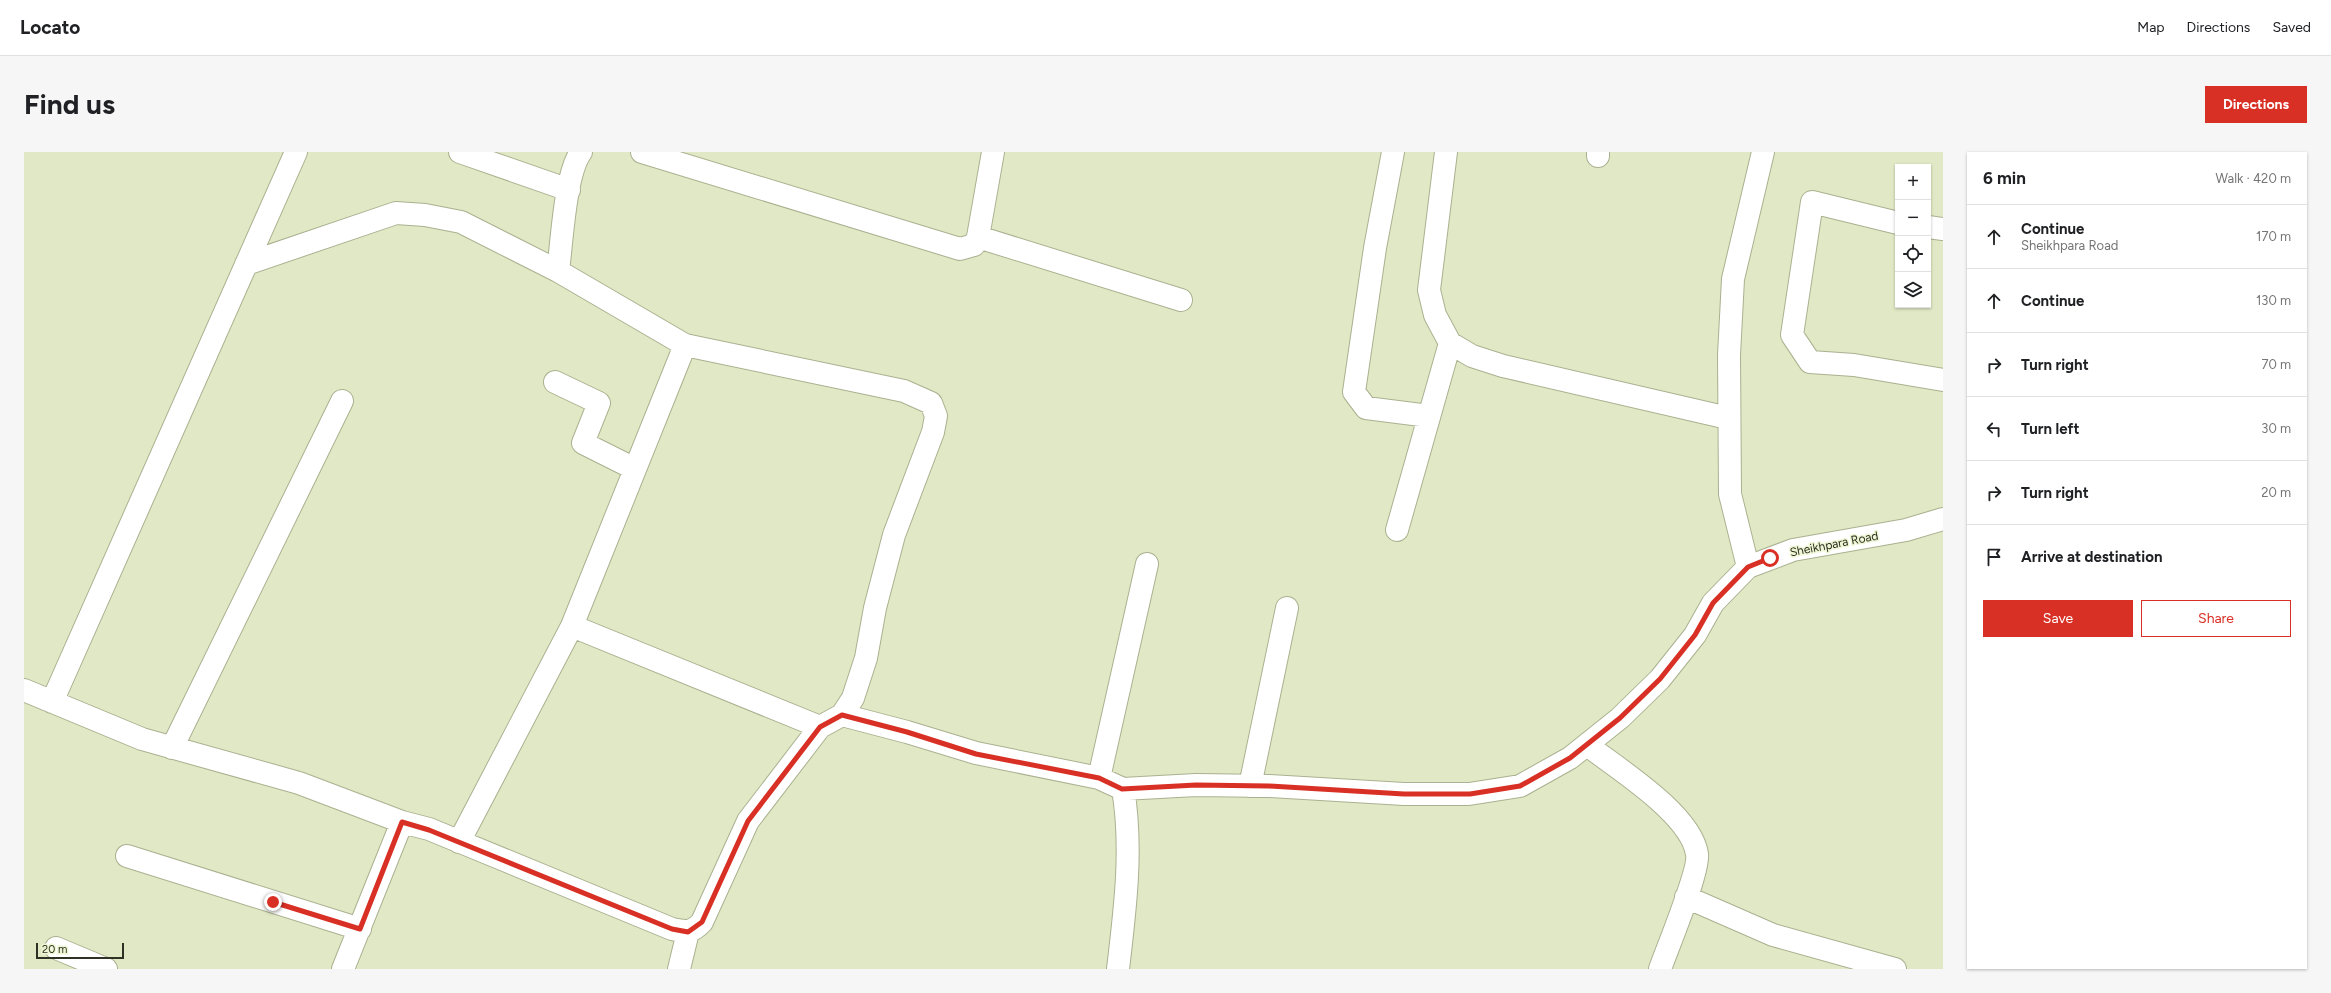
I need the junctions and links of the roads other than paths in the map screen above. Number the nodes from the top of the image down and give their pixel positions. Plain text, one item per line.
1 (296, 152) edge
2 (460, 152) edge
3 (581, 152) edge
4 (642, 152) edge
5 (993, 152) edge
6 (1393, 152) edge
7 (1446, 152) edge
8 (1763, 152) edge
9 (568, 190) junction
10 (1895, 222) edge
11 (1931, 227) edge
12 (1943, 229) edge
13 (978, 238) junction
14 (246, 264) junction
15 (558, 271) junction
16 (1181, 300) dead end
17 (1450, 343) junction
18 (685, 345) junction
19 (1943, 380) edge
20 (556, 382) dead end
21 (342, 401) dead end
22 (1429, 416) junction
23 (1728, 418) junction
24 (635, 469) junction
25 (1943, 519) edge
26 (1397, 530) dead end
27 (1147, 564) dead end
28 (1748, 567) junction
29 (1287, 608) dead end
30 (572, 626) junction
31 (24, 690) edge
32 (52, 702) junction
33 (842, 715) junction
34 (820, 727) junction
35 (1587, 745) junction
36 (172, 748) junction
37 (1099, 778) junction
38 (1250, 786) junction
39 (1122, 789) junction
40 (402, 822) junction
41 (459, 842) junction
42 (127, 856) dead end
43 (1686, 896) junction
44 (360, 929) junction
45 (688, 932) junction
46 (56, 948) dead end
47 (106, 969) edge
48 (343, 969) edge
49 (679, 969) edge
50 (1118, 969) edge
51 (1660, 969) edge
52 (1895, 969) edge

1 - 14 street
2 - 9 street
3 - 9 street
4 - 13 street
5 - 13 street
6 - 22 street
7 - 17 street
8 - 23 street
9 - 15 street
10 - 19 street
11 - 12 street
13 - 16 street
14 - 15 street
14 - 32 street
15 - 18 street
17 - 22 street
17 - 23 street
18 - 24 street
18 - 33 street
20 - 24 street
21 - 36 street
22 - 26 street
23 - 28 street
24 - 30 street
25 - 28 street, Sheikhpara Road
27 - 37 street
28 - 35 street, Sheikhpara Road
29 - 38 street
30 - 34 street
30 - 41 street
31 - 32 street
32 - 36 street
33 - 34 street
33 - 37 street
34 - 45 street
35 - 38 street, Sheikhpara Road
35 - 43 street
36 - 40 street
37 - 39 street
38 - 39 street, Sheikhpara Road
39 - 50 street
40 - 41 street
40 - 44 street
41 - 45 street
42 - 44 street
43 - 51 street
43 - 52 street
44 - 48 street
45 - 49 street
46 - 47 street

